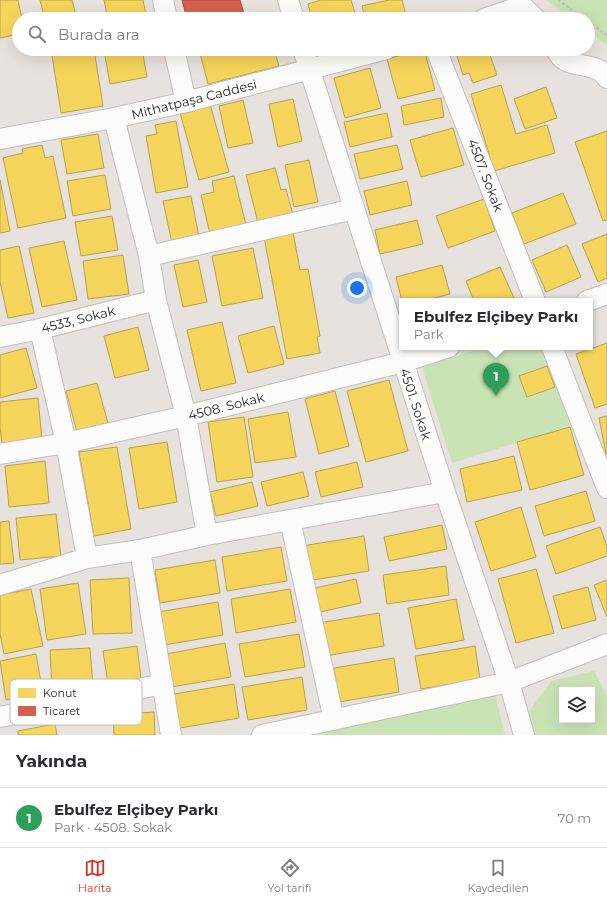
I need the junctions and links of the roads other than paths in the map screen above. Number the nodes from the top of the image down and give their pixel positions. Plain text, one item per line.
1 (163, 0) edge
2 (288, 0) edge
3 (166, 12) edge
4 (292, 12) edge
5 (176, 56) edge
6 (305, 56) edge
7 (361, 56) edge
8 (439, 56) edge
9 (560, 56) edge
10 (310, 70) junction
11 (607, 78) edge
12 (186, 102) junction
13 (114, 118) junction
14 (0, 139) edge
15 (354, 209) junction
16 (150, 256) junction
17 (607, 294) edge
18 (534, 298) edge
19 (593, 299) edge
20 (156, 300) junction
21 (40, 329) junction
22 (0, 337) edge
23 (399, 350) edge
24 (399, 350) edge
25 (440, 350) edge
26 (553, 350) edge
27 (403, 362) junction
28 (186, 416) junction
29 (66, 443) junction
30 (0, 454) edge
31 (605, 479) edge
32 (445, 492) junction
33 (290, 520) junction
34 (208, 535) junction
35 (140, 550) junction
36 (87, 558) junction
37 (0, 585) edge
38 (605, 648) edge
39 (509, 682) junction
40 (163, 684) junction
41 (142, 688) edge
42 (10, 715) edge
43 (0, 717) edge
44 (334, 720) junction
45 (171, 735) edge
46 (262, 735) edge
47 (524, 735) edge

1 - 3 street
2 - 4 street
5 - 12 street
6 - 10 street, 4501. Sokak
7 - 10 street, Mithatpaşa Caddesi
8 - 18 street, 4507. Sokak
9 - 11 street
10 - 12 street, Mithatpaşa Caddesi
10 - 15 street, 4501. Sokak
12 - 13 street, Mithatpaşa Caddesi
13 - 14 street, Mithatpaşa Caddesi
13 - 16 street
15 - 16 street
15 - 24 street, 4501. Sokak
16 - 20 street
17 - 19 street
20 - 21 street, 4533, Sokak
20 - 28 street
21 - 22 street, 4533, Sokak
21 - 29 street
23 - 27 street, 4501. Sokak
25 - 27 street, 4508. Sokak
26 - 31 street
27 - 28 street, 4508. Sokak
27 - 32 street, 4501. Sokak
28 - 29 street, 4508. Sokak
28 - 34 street
29 - 30 street, 4508. Sokak
29 - 36 street
32 - 33 street
32 - 39 street, 4501. Sokak
33 - 34 street
33 - 44 street
34 - 35 street
35 - 36 street
35 - 40 street
36 - 37 street
38 - 39 street
39 - 44 street
39 - 47 street, 4501. Sokak
40 - 41 street
40 - 45 street
42 - 43 street
44 - 46 street

